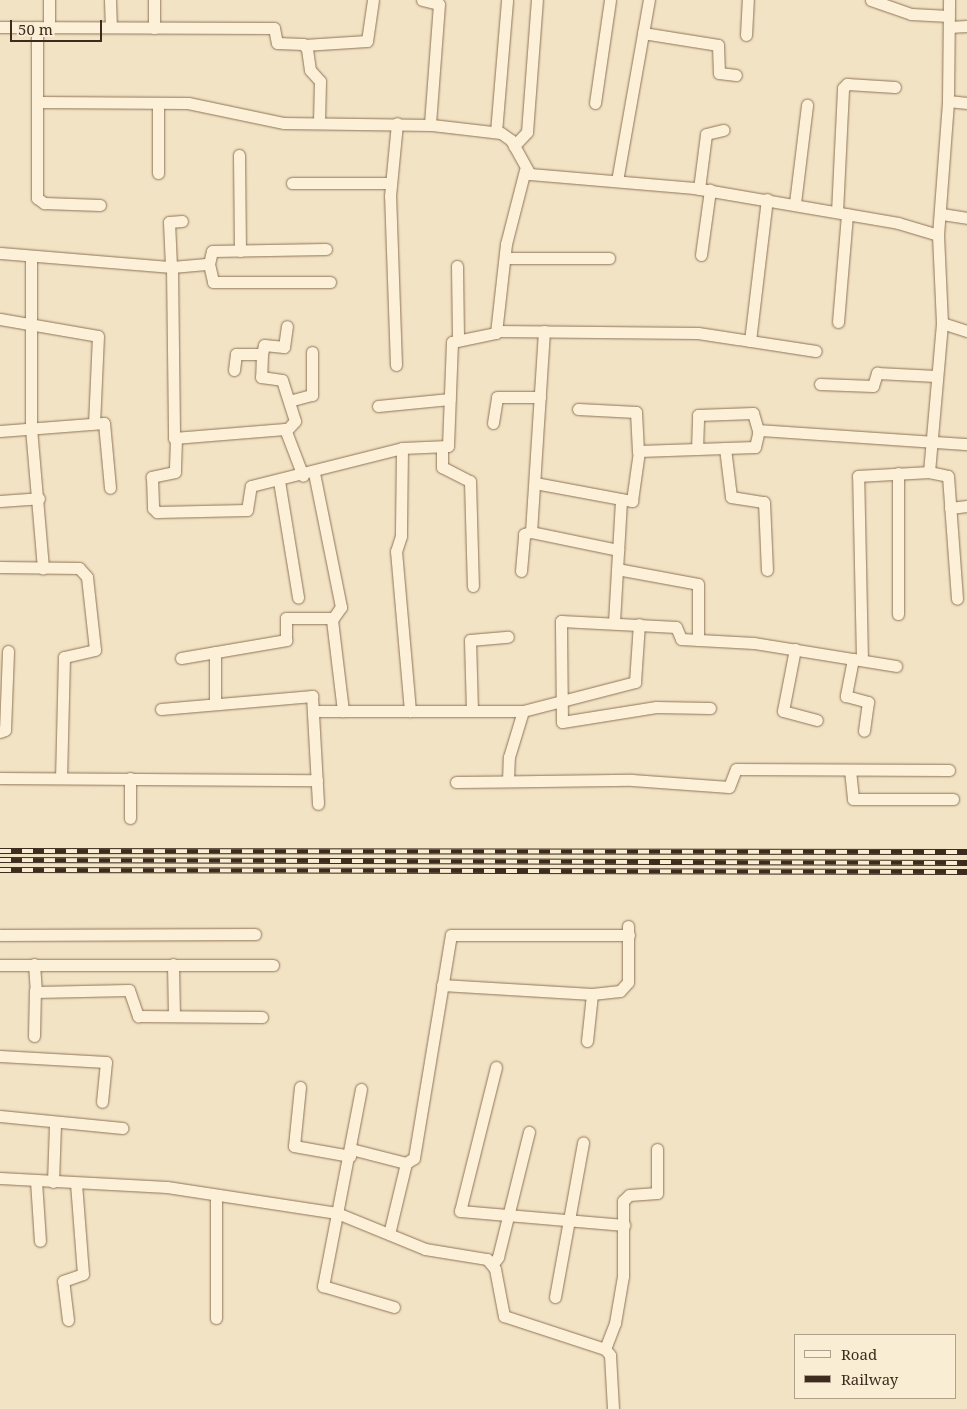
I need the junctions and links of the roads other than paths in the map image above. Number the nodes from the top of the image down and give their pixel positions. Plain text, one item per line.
1 (49, 0) edge
2 (110, 0) edge
3 (154, 0) edge
4 (373, 0) edge
5 (422, 0) edge
6 (507, 0) edge
7 (537, 0) edge
8 (610, 0) edge
9 (649, 0) edge
10 (748, 0) edge
11 (871, 0) edge
12 (949, 0) edge
13 (949, 21) junction
14 (967, 26) edge
15 (37, 27) junction
16 (49, 27) junction
17 (0, 28) edge
18 (111, 28) junction
19 (154, 28) junction
20 (643, 33) junction
21 (746, 35) dead end
22 (304, 45) junction
23 (736, 75) dead end
24 (895, 87) dead end
25 (948, 101) junction
26 (38, 102) junction
27 (967, 102) edge
28 (594, 103) dead end
29 (158, 104) junction
30 (807, 105) dead end
31 (319, 122) junction
32 (397, 123) junction
33 (430, 125) junction
34 (724, 130) dead end
35 (496, 132) junction
36 (514, 146) junction
37 (239, 155) dead end
38 (525, 170) junction
39 (158, 173) dead end
40 (617, 181) junction
41 (292, 183) dead end
42 (390, 183) junction
43 (704, 189) junction
44 (767, 199) junction
45 (795, 203) junction
46 (100, 205) dead end
47 (842, 213) junction
48 (942, 214) junction
49 (967, 218) edge
50 (182, 221) dead end
51 (938, 235) junction
52 (326, 249) dead end
53 (240, 251) junction
54 (0, 253) edge
55 (701, 255) dead end
56 (31, 257) junction
57 (505, 258) junction
58 (609, 258) dead end
59 (209, 264) junction
60 (171, 266) junction
61 (457, 266) dead end
62 (330, 282) dead end
63 (0, 319) edge
64 (838, 322) dead end
65 (942, 323) junction
66 (31, 324) junction
67 (287, 326) dead end
68 (497, 331) junction
69 (544, 331) junction
70 (967, 331) edge
71 (458, 338) junction
72 (750, 341) junction
73 (816, 351) dead end
74 (312, 352) dead end
75 (262, 354) junction
76 (396, 366) dead end
77 (234, 370) dead end
78 (936, 376) junction
79 (820, 384) dead end
80 (540, 397) junction
81 (450, 400) junction
82 (289, 401) junction
83 (378, 406) dead end
84 (578, 409) dead end
85 (94, 423) junction
86 (493, 423) dead end
87 (31, 428) junction
88 (287, 430) junction
89 (0, 431) edge
90 (758, 431) junction
91 (176, 439) junction
92 (932, 444) junction
93 (967, 444) edge
94 (442, 447) junction
95 (402, 448) junction
96 (725, 448) junction
97 (697, 449) junction
98 (638, 452) junction
99 (929, 472) junction
100 (898, 473) junction
101 (309, 474) junction
102 (279, 480) junction
103 (535, 483) junction
104 (110, 488) dead end
105 (39, 498) junction
106 (621, 498) junction
107 (0, 500) edge
108 (967, 506) edge
109 (950, 508) junction
110 (531, 532) junction
111 (618, 550) junction
112 (0, 567) edge
113 (43, 568) junction
114 (617, 569) junction
115 (767, 570) dead end
116 (522, 571) dead end
117 (473, 586) dead end
118 (298, 597) dead end
119 (957, 599) dead end
120 (898, 614) dead end
121 (333, 618) junction
122 (614, 622) junction
123 (639, 624) junction
124 (508, 637) dead end
125 (698, 640) junction
126 (795, 649) junction
127 (8, 651) dead end
128 (215, 652) junction
129 (181, 658) dead end
130 (858, 659) junction
131 (896, 666) dead end
132 (560, 700) junction
133 (215, 704) junction
134 (710, 708) dead end
135 (160, 709) dead end
136 (313, 711) junction
137 (342, 711) junction
138 (410, 711) junction
139 (472, 711) junction
140 (523, 711) junction
141 (818, 720) dead end
142 (0, 732) edge
143 (864, 732) dead end
144 (850, 770) junction
145 (950, 770) dead end
146 (0, 778) edge
147 (61, 778) junction
148 (130, 778) junction
149 (317, 780) junction
150 (508, 781) junction
151 (456, 782) dead end
152 (953, 799) dead end
153 (318, 804) dead end
154 (130, 818) dead end
155 (255, 934) dead end
156 (0, 935) edge
157 (0, 964) edge
158 (34, 964) junction
159 (172, 964) junction
160 (273, 965) dead end
161 (442, 985) junction
162 (35, 990) junction
163 (592, 994) junction
164 (174, 1015) junction
165 (262, 1017) dead end
166 (34, 1036) dead end
167 (587, 1041) dead end
168 (0, 1056) edge
169 (496, 1067) dead end
170 (300, 1087) dead end
171 (361, 1089) dead end
172 (102, 1102) dead end
173 (0, 1116) edge
174 (55, 1124) junction
175 (122, 1128) dead end
176 (529, 1132) dead end
177 (583, 1143) dead end
178 (657, 1149) dead end
179 (350, 1152) junction
180 (406, 1163) junction
181 (0, 1178) edge
182 (36, 1180) junction
183 (54, 1182) junction
184 (76, 1183) junction
185 (216, 1195) junction
186 (339, 1214) junction
187 (508, 1215) junction
188 (568, 1221) junction
189 (624, 1225) junction
190 (389, 1234) junction
191 (40, 1242) dead end
192 (493, 1264) junction
193 (555, 1297) dead end
194 (394, 1307) dead end
195 (216, 1318) dead end
196 (68, 1320) dead end
197 (605, 1349) junction
198 (613, 1409) edge

1 - 16 street
2 - 18 street
3 - 19 street
4 - 22 street
5 - 33 street
6 - 35 street
7 - 36 street
8 - 28 street
9 - 20 street
10 - 21 street
11 - 13 street
12 - 13 street
13 - 14 street
13 - 25 street
15 - 16 street
15 - 17 street
15 - 26 street
16 - 18 street
18 - 19 street
19 - 22 street
20 - 23 street
20 - 40 street
22 - 31 street
24 - 47 street
25 - 27 street
25 - 48 street
26 - 29 street
26 - 46 street
29 - 31 street
29 - 39 street
30 - 45 street
31 - 32 street
32 - 33 street
32 - 42 street
33 - 35 street
34 - 43 street
35 - 36 street
36 - 38 street
37 - 53 street
38 - 40 street
38 - 57 street
40 - 43 street
41 - 42 street
42 - 76 street
43 - 44 street
43 - 55 street
44 - 45 street
44 - 72 street
45 - 47 street
47 - 51 street
47 - 64 street
48 - 49 street
48 - 51 street
50 - 60 street
51 - 65 street
52 - 53 street
53 - 59 street
54 - 56 street
56 - 60 street
56 - 66 street
57 - 58 street
57 - 68 street
59 - 60 street
59 - 62 street
60 - 91 street
61 - 71 street
63 - 66 street
65 - 70 street
65 - 78 street
66 - 85 street
66 - 87 street
67 - 75 street
68 - 69 street
68 - 71 street
69 - 72 street
69 - 80 street
71 - 81 street
72 - 73 street
74 - 82 street
75 - 77 street
75 - 82 street
78 - 79 street
78 - 92 street
80 - 86 street
80 - 103 street
81 - 83 street
81 - 94 street
82 - 88 street
84 - 98 street
85 - 87 street
85 - 104 street
87 - 89 street
87 - 105 street
88 - 91 street
88 - 101 street
90 - 92 street
90 - 96 street
90 - 97 street
91 - 102 street
92 - 93 street
92 - 99 street
94 - 95 street
94 - 117 street
95 - 101 street
95 - 138 street
96 - 97 street
96 - 115 street
97 - 98 street
98 - 106 street
99 - 100 street
99 - 109 street
100 - 120 street
100 - 130 street
101 - 102 street
101 - 121 street
102 - 118 street
103 - 106 street
103 - 110 street
105 - 107 street
105 - 113 street
106 - 111 street
108 - 109 street
109 - 119 street
110 - 111 street
110 - 116 street
111 - 114 street
112 - 113 street
113 - 147 street
114 - 122 street
114 - 125 street
121 - 128 street
121 - 137 street
122 - 123 street
122 - 132 street
123 - 125 street
123 - 132 street
124 - 139 street
125 - 126 street
126 - 130 street
126 - 141 street
127 - 142 street
128 - 129 street
128 - 133 street
130 - 131 street
130 - 143 street
132 - 134 street
132 - 140 street
133 - 135 street
133 - 136 street
136 - 137 street
136 - 149 street
137 - 138 street
138 - 139 street
139 - 140 street
140 - 150 street
144 - 145 street
144 - 150 street
144 - 152 street
146 - 147 street
147 - 148 street
148 - 149 street
148 - 154 street
149 - 153 street
150 - 151 street
155 - 156 street
157 - 158 street
158 - 159 street
158 - 162 street
159 - 160 street
159 - 164 street
161 - 163 street
161 - 163 street
161 - 180 street
162 - 164 street
162 - 166 street
163 - 167 street
164 - 165 street
168 - 172 street
169 - 187 street
170 - 179 street
171 - 179 street
173 - 174 street
174 - 175 street
174 - 183 street
176 - 187 street
177 - 188 street
178 - 189 street
179 - 180 street
179 - 186 street
180 - 190 street
181 - 182 street
182 - 183 street
182 - 191 street
183 - 184 street
184 - 185 street
184 - 196 street
185 - 186 street
185 - 195 street
186 - 190 street
186 - 194 street
187 - 188 street
187 - 192 street
188 - 189 street
188 - 193 street
189 - 197 street
190 - 192 street
192 - 197 street
197 - 198 street

